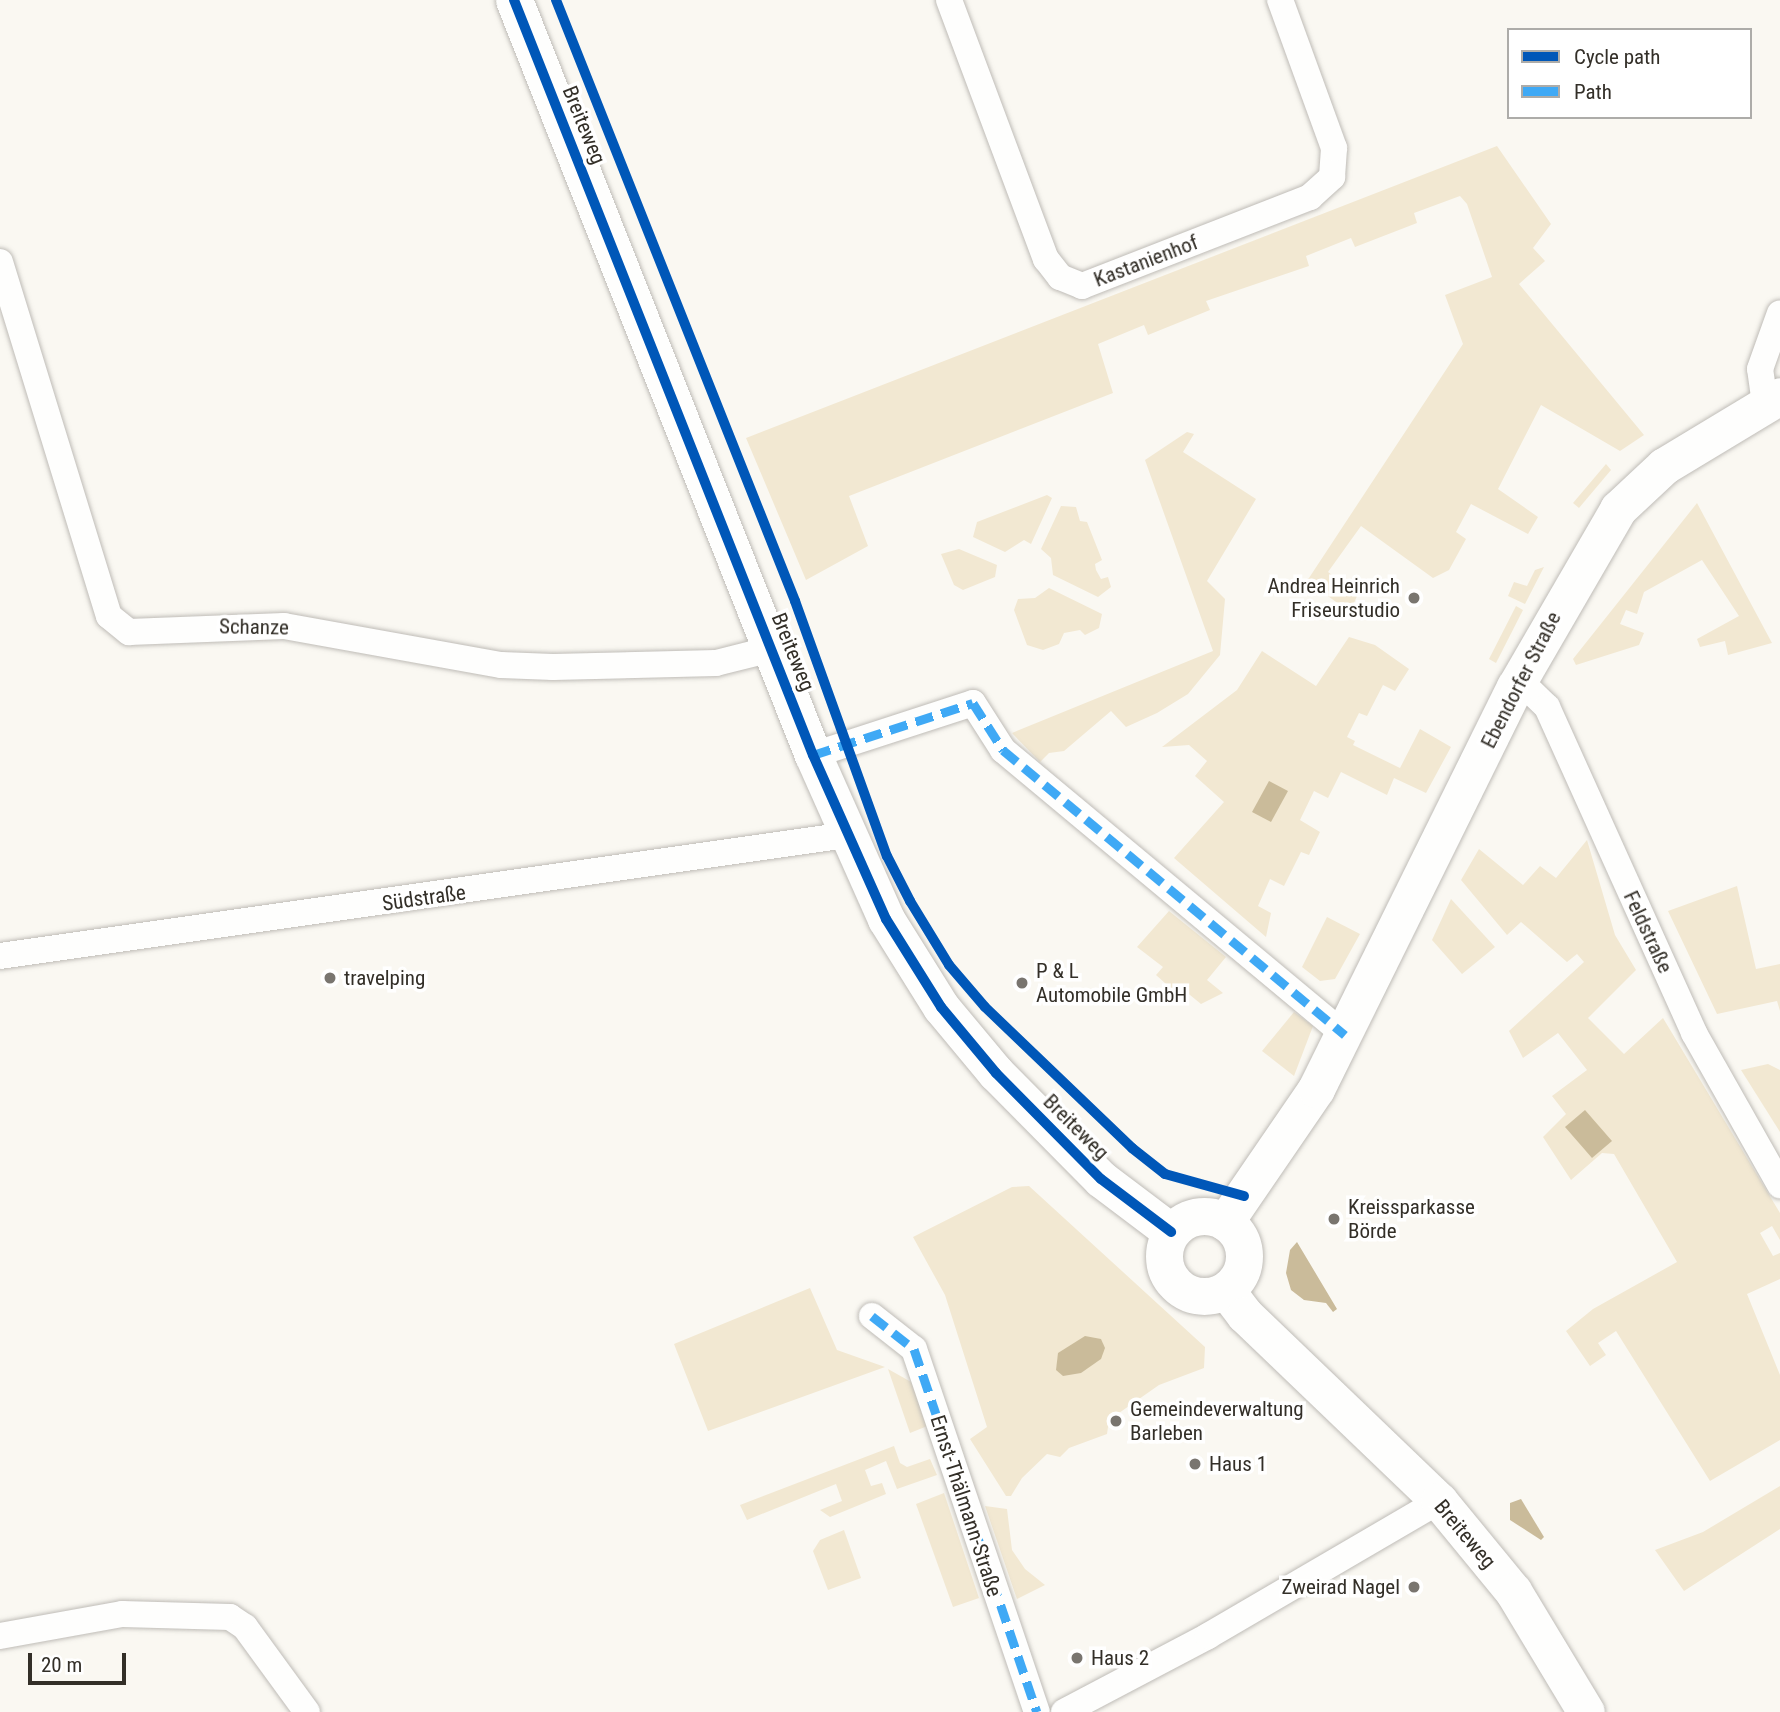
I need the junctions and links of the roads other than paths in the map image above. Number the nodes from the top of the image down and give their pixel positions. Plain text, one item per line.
1 (514, 0) edge
2 (949, 0) edge
3 (1280, 0) edge
4 (0, 262) edge
5 (1780, 313) edge
6 (1772, 400) edge
7 (772, 649) junction
8 (1519, 680) junction
9 (813, 755) junction
10 (847, 835) junction
11 (0, 956) edge
12 (1345, 1035) junction
13 (1780, 1185) edge
14 (1225, 1222) junction
15 (1171, 1232) junction
16 (1226, 1290) junction
17 (872, 1316) dead end
18 (1439, 1502) junction
19 (0, 1636) edge
20 (307, 1712) edge
21 (1037, 1712) edge
22 (1064, 1712) edge
23 (1586, 1712) edge

1 - 7 street, Breiteweg
2 - 3 street, Kastanienhof
4 - 7 street, Schanze
5 - 6 street
6 - 8 street, Ebendorfer Straße
7 - 9 street, Breiteweg
8 - 12 street, Ebendorfer Straße
8 - 13 street, Feldstraße
9 - 10 street, Breiteweg
9 - 12 street
10 - 11 street, Südstraße
10 - 15 street, Breiteweg
12 - 14 street, Ebendorfer Straße
14 - 15 street
14 - 16 street
15 - 16 street
16 - 18 street, Breiteweg
17 - 21 street, Ernst-Thälmann-Straße
18 - 22 street
18 - 23 street, Breiteweg
19 - 20 street

